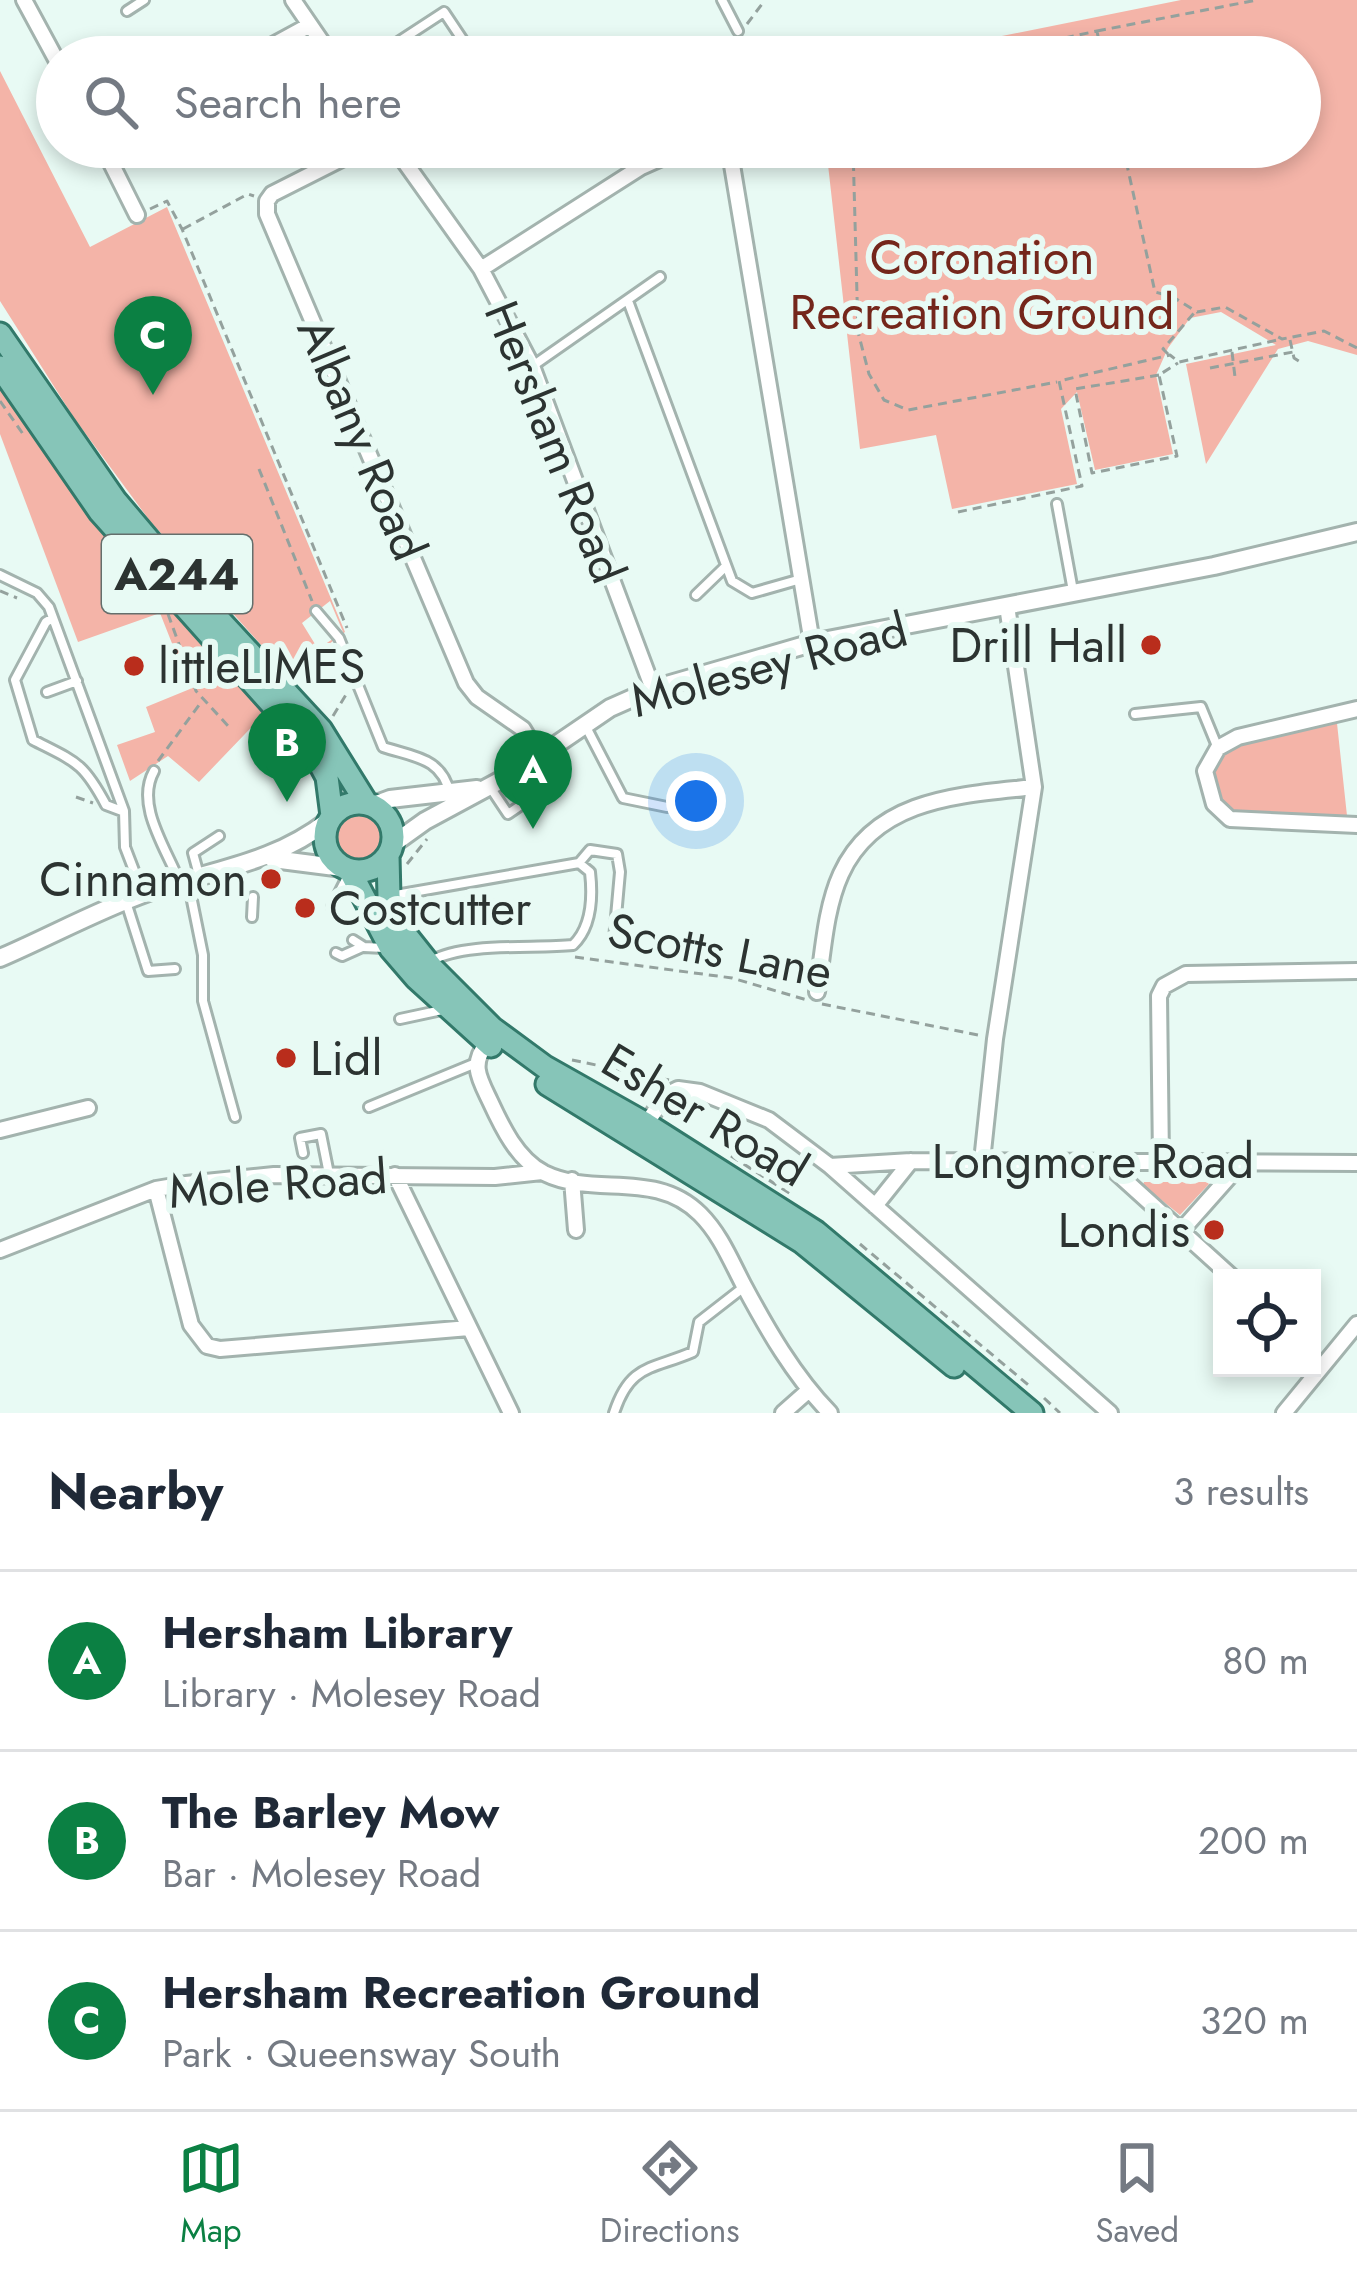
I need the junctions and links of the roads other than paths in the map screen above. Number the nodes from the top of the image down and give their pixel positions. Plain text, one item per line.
1 (24, 0) edge
2 (144, 0) edge
3 (293, 0) edge
4 (722, 0) edge
5 (128, 11) dead end
6 (310, 26) junction
7 (738, 31) road end
8 (43, 36) edge
9 (291, 36) edge
10 (317, 36) edge
11 (407, 36) edge
12 (460, 36) edge
13 (114, 168) edge
14 (323, 168) edge
15 (409, 168) edge
16 (644, 168) edge
17 (733, 168) edge
18 (137, 214) road end
19 (481, 268) junction
20 (660, 277) dead end
21 (628, 301) junction
22 (0, 334) edge
23 (532, 366) junction
24 (0, 367) edge
25 (1057, 504) dead end
26 (1357, 532) edge
27 (725, 567) junction
28 (0, 575) edge
29 (802, 579) junction
30 (1074, 593) junction
31 (696, 595) dead end
32 (1007, 606) junction
33 (316, 611) road end
34 (53, 618) junction
35 (812, 643) junction
36 (77, 681) junction
37 (653, 689) junction
38 (47, 692) dead end
39 (1357, 709) edge
40 (1135, 714) dead end
41 (584, 724) junction
42 (1218, 748) junction
43 (534, 760) junction
44 (154, 771) road end
45 (487, 787) junction
46 (1034, 787) junction
47 (452, 800) junction
48 (369, 805) junction
49 (667, 807) dead end
50 (124, 811) junction
51 (330, 819) junction
52 (1357, 824) edge
53 (218, 836) dead end
54 (395, 856) junction
55 (266, 859) junction
56 (579, 863) junction
57 (346, 870) junction
58 (189, 879) junction
59 (389, 896) junction
60 (134, 897) junction
61 (253, 897) dead end
62 (332, 911) dead end
63 (253, 917) dead end
64 (614, 939) dead end
65 (353, 940) dead end
66 (364, 946) junction
67 (391, 949) junction
68 (340, 950) dead end
69 (0, 958) edge
70 (428, 963) junction
71 (175, 969) dead end
72 (1357, 971) edge
73 (817, 992) dead end
74 (449, 1010) junction
75 (400, 1019) dead end
76 (487, 1042) junction
77 (476, 1064) junction
78 (368, 1107) dead end
79 (88, 1108) dead end
80 (234, 1112) dead end
81 (646, 1124) junction
82 (0, 1130) edge
83 (517, 1148) junction
84 (303, 1153) dead end
85 (1161, 1160) junction
86 (911, 1161) junction
87 (982, 1161) junction
88 (1243, 1161) junction
89 (1357, 1162) edge
90 (1106, 1163) junction
91 (830, 1166) junction
92 (392, 1171) junction
93 (542, 1172) junction
94 (330, 1175) junction
95 (495, 1177) junction
96 (572, 1180) junction
97 (156, 1190) junction
98 (875, 1206) junction
99 (576, 1230) dead end
100 (1181, 1232) junction
101 (0, 1250) edge
102 (1223, 1269) edge
103 (745, 1287) junction
104 (1357, 1324) edge
105 (469, 1328) junction
106 (1321, 1354) edge
107 (1328, 1360) junction
108 (809, 1390) junction
109 (511, 1413) edge
110 (614, 1413) edge
111 (783, 1413) edge
112 (830, 1413) edge
113 (1010, 1413) edge
114 (1032, 1413) edge
115 (1110, 1413) edge
116 (1284, 1413) edge

1 - 8 street
2 - 5 lane
3 - 6 street
4 - 7 lane
6 - 9 street
6 - 10 street
11 - 12 lane
13 - 18 street
14 - 43 street, Albany Road
15 - 19 street, Hersham Road
16 - 19 street
17 - 29 street
19 - 23 street, Hersham Road
20 - 21 lane
21 - 23 lane
21 - 27 lane
22 - 48 main road, A244
23 - 37 street, Hersham Road
24 - 51 main road, A244
25 - 30 lane
26 - 30 street, Molesey Road
27 - 29 lane
27 - 31 lane
28 - 34 lane
29 - 35 street
30 - 32 street, Molesey Road
32 - 35 street, Molesey Road
32 - 46 street
33 - 47 lane
34 - 36 lane
34 - 50 lane
35 - 37 street, Molesey Road
36 - 38 lane
36 - 50 lane
37 - 41 street, Molesey Road
39 - 42 street
40 - 42 lane
41 - 43 street, Molesey Road
41 - 49 lane
42 - 52 street
43 - 45 street, Molesey Road
43 - 45 lane
44 - 58 lane
45 - 47 street, Molesey Road
46 - 73 street
46 - 87 street
47 - 48 street, Molesey Road
47 - 54 street, Molesey Road
48 - 51 main road
48 - 54 main road
50 - 60 lane
51 - 55 street
51 - 57 main road
53 - 58 lane
54 - 57 main road
54 - 59 main road, Esher Road
55 - 57 street
55 - 58 street
56 - 59 lane
56 - 64 lane
56 - 70 lane
57 - 62 lane
57 - 67 main road, Esher Road
58 - 60 street
58 - 80 lane
59 - 70 main road, Esher Road
60 - 69 street
60 - 71 lane
61 - 63 lane
65 - 66 lane
66 - 67 lane
66 - 68 lane
67 - 74 main road, Esher Road
70 - 81 main road, Esher Road
72 - 85 street
74 - 75 lane
74 - 76 main road, Esher Road
76 - 77 street
76 - 113 main road, Esher Road
77 - 78 lane
77 - 83 street
79 - 82 street
81 - 91 street
81 - 114 main road, Esher Road
83 - 93 street
83 - 95 street
84 - 94 lane
85 - 88 street, Longmore Road
85 - 90 street, Longmore Road
86 - 87 street, Longmore Road
86 - 91 street, Longmore Road
86 - 98 street
87 - 90 street, Longmore Road
88 - 89 street, Longmore Road
88 - 100 street
90 - 100 street
91 - 98 street
92 - 94 street, Mole Road
92 - 95 street, Mole Road
92 - 105 street
93 - 95 street, Mole Road
93 - 96 street
94 - 97 street, Mole Road
96 - 99 street
96 - 103 street
97 - 101 street, Mole Road
97 - 105 street
98 - 115 street
100 - 102 street
103 - 108 street
103 - 110 lane
104 - 107 street
105 - 109 street
106 - 107 street
107 - 116 street
108 - 111 street
108 - 112 street

